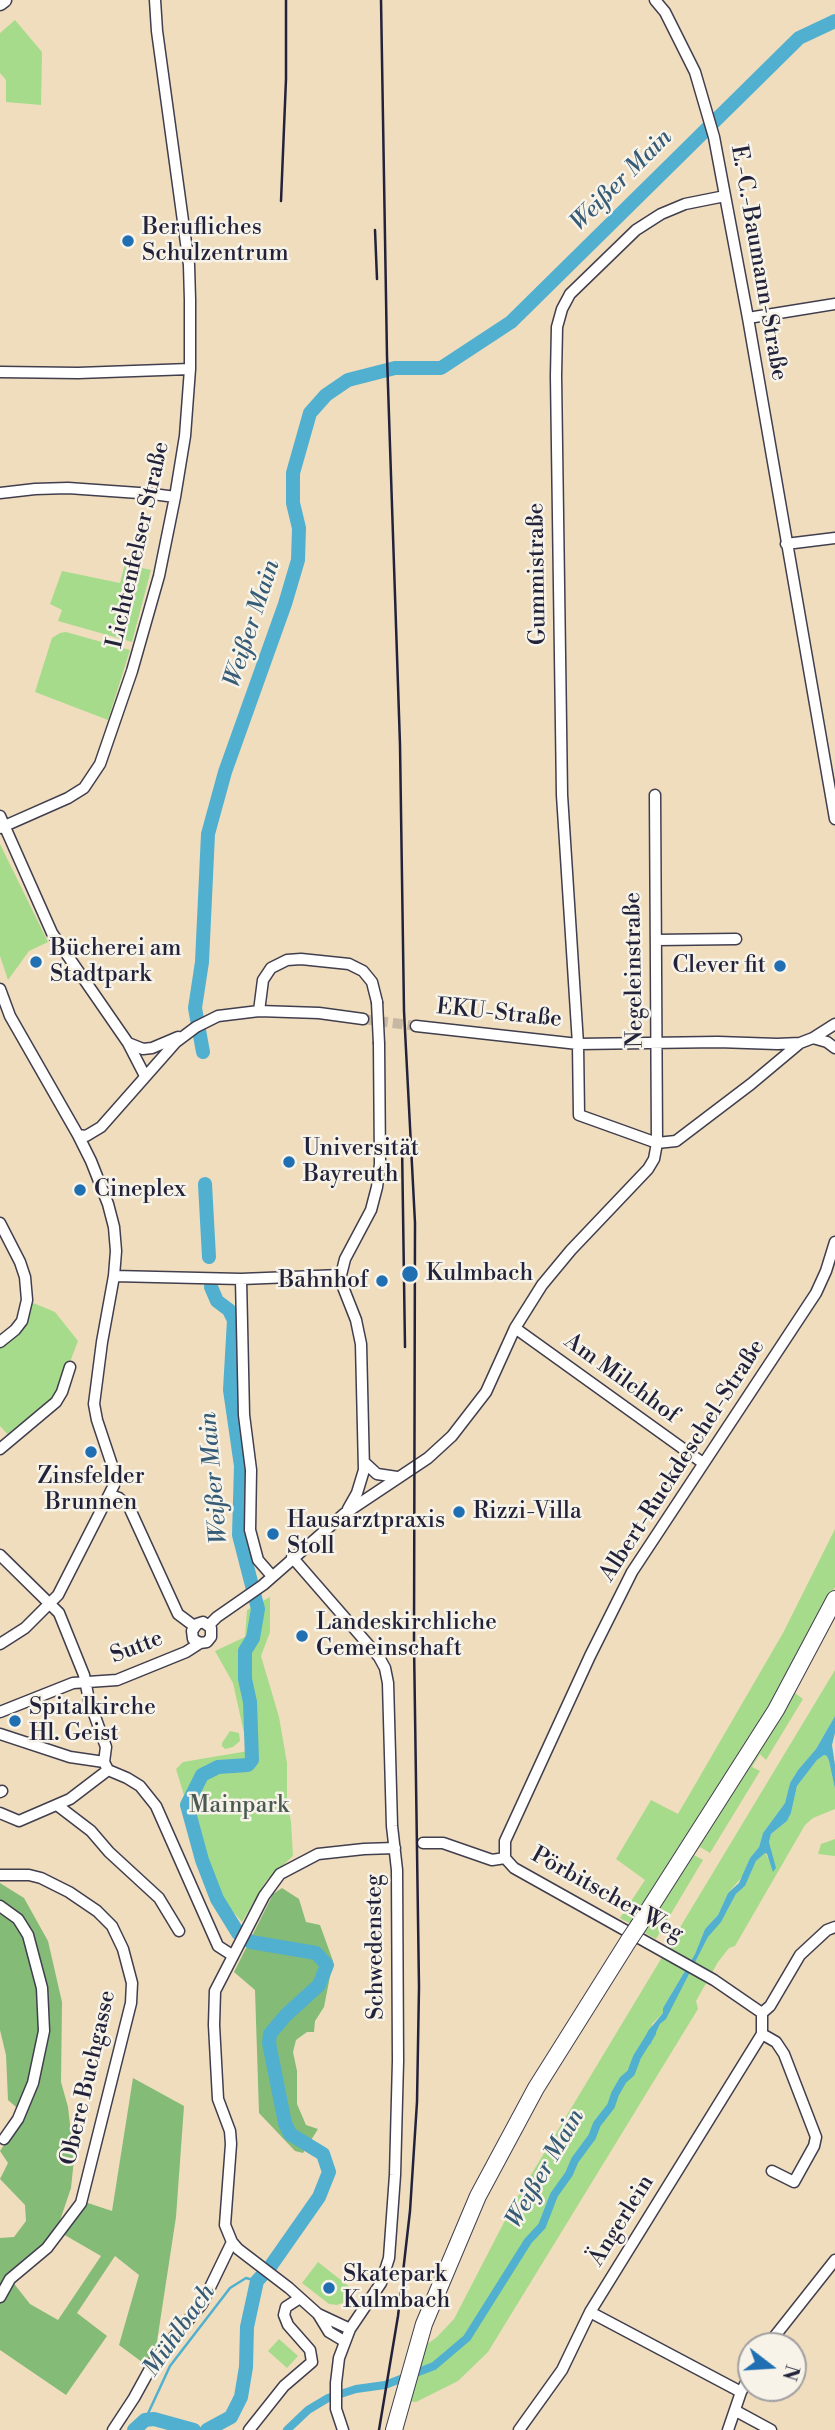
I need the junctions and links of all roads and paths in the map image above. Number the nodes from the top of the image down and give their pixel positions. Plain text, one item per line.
1 (155, 0) edge
2 (654, 0) edge
3 (725, 196) junction
4 (835, 303) edge
5 (748, 318) junction
6 (190, 369) junction
7 (0, 372) edge
8 (0, 493) edge
9 (176, 497) junction
10 (835, 538) edge
11 (786, 544) junction
12 (655, 795) dead end
13 (835, 818) edge
14 (2, 823) edge
15 (736, 939) dead end
16 (656, 940) junction
17 (0, 989) edge
18 (259, 1011) junction
19 (363, 1019) tunnel mouth
20 (835, 1024) edge
21 (416, 1026) tunnel mouth
22 (189, 1031) junction
23 (813, 1038) junction
24 (658, 1042) junction
25 (128, 1043) junction
26 (800, 1043) junction
27 (578, 1044) junction
28 (835, 1048) edge
29 (145, 1076) junction
30 (78, 1135) junction
31 (657, 1143) junction
32 (0, 1223) edge
33 (835, 1242) edge
34 (341, 1275) junction
35 (114, 1276) junction
36 (241, 1279) junction
37 (515, 1328) junction
38 (0, 1342) edge
39 (70, 1367) dead end
40 (0, 1449) edge
41 (364, 1462) junction
42 (703, 1463) junction
43 (397, 1478) junction
44 (110, 1495) junction
45 (344, 1514) junction
46 (0, 1555) edge
47 (292, 1557) junction
48 (272, 1576) junction
49 (835, 1599) edge
50 (51, 1604) junction
51 (209, 1625) junction
52 (194, 1626) junction
53 (200, 1643) junction
54 (0, 1644) edge
55 (86, 1682) junction
56 (0, 1712) edge
57 (0, 1734) edge
58 (106, 1766) junction
59 (57, 1805) junction
60 (0, 1812) edge
61 (423, 1843) dead end
62 (395, 1848) junction
63 (505, 1858) junction
64 (0, 1875) edge
65 (0, 1906) edge
66 (835, 1927) edge
67 (179, 1931) dead end
68 (235, 1951) junction
69 (762, 2013) junction
70 (762, 2034) junction
71 (4, 2139) dead end
72 (772, 2171) dead end
73 (232, 2242) junction
74 (835, 2260) edge
75 (0, 2297) edge
76 (300, 2298) junction
77 (590, 2312) junction
78 (318, 2314) junction
79 (350, 2329) junction
80 (778, 2332) edge
81 (344, 2341) junction
82 (737, 2390) edge
83 (738, 2402) edge
84 (736, 2411) junction
85 (113, 2430) edge
86 (249, 2430) edge
87 (343, 2430) edge
88 (394, 2430) edge
89 (519, 2430) edge
90 (728, 2430) edge
91 (771, 2430) edge

1 - 6 street, Lichtenfelser Straße
2 - 3 street, E.-C.-Baumann-Straße
3 - 5 street, E.-C.-Baumann-Straße
3 - 27 street, Gummistraße
4 - 5 street
5 - 11 street, E.-C.-Baumann-Straße
6 - 7 street
6 - 9 street, Lichtenfelser Straße
8 - 9 street
9 - 14 street, Lichtenfelser Straße
10 - 11 street
11 - 13 street, E.-C.-Baumann-Straße
12 - 16 street, Negeleinstraße
14 - 25 street
15 - 16 street
16 - 24 street, Negeleinstraße
17 - 30 street
18 - 19 street
18 - 22 street
18 - 34 street, bridge
20 - 23 street
21 - 27 street, EKU-Straße
22 - 25 street
22 - 29 street
23 - 26 street
23 - 28 street
24 - 26 street, EKU-Straße
24 - 27 street, EKU-Straße
24 - 31 street, Negeleinstraße
25 - 29 street
26 - 31 street
27 - 31 street, Gummistraße
29 - 30 street
30 - 35 street
31 - 37 street
32 - 38 street
33 - 42 street, Albert-Ruckdeschel-Straße
34 - 36 street
34 - 41 street
35 - 36 street
35 - 44 street
36 - 48 street
37 - 42 street, Am Milchhof
37 - 43 street
39 - 40 street
41 - 43 street
41 - 45 street
42 - 63 street, Albert-Ruckdeschel-Straße
43 - 45 street
44 - 50 street
44 - 52 street
45 - 47 street
46 - 50 street
47 - 48 street
47 - 62 street, Schwedensteg
48 - 51 street
49 - 88 highway, bridge
50 - 54 street
50 - 55 street
51 - 52 street
51 - 53 street
52 - 53 street, Sutte
53 - 55 street, Sutte
55 - 56 street, Sutte
55 - 58 street
57 - 58 street
58 - 59 street
58 - 68 street
59 - 60 street
59 - 67 street
61 - 63 street, Pörbitscher Weg
62 - 68 street
62 - 79 street, Schwedensteg
63 - 69 street, Pörbitscher Weg
64 - 75 street, Obere Buchgasse
65 - 71 street
66 - 69 street
68 - 73 street
69 - 70 street
70 - 72 street
70 - 77 street, Ängerlein
73 - 76 street
73 - 85 street
74 - 80 street
76 - 78 street
76 - 86 street
77 - 82 street
77 - 89 street, Ängerlein
78 - 79 street
78 - 81 street
79 - 81 street, Schwedensteg
81 - 87 street, Schwedensteg
83 - 84 street
84 - 90 street
84 - 91 street

